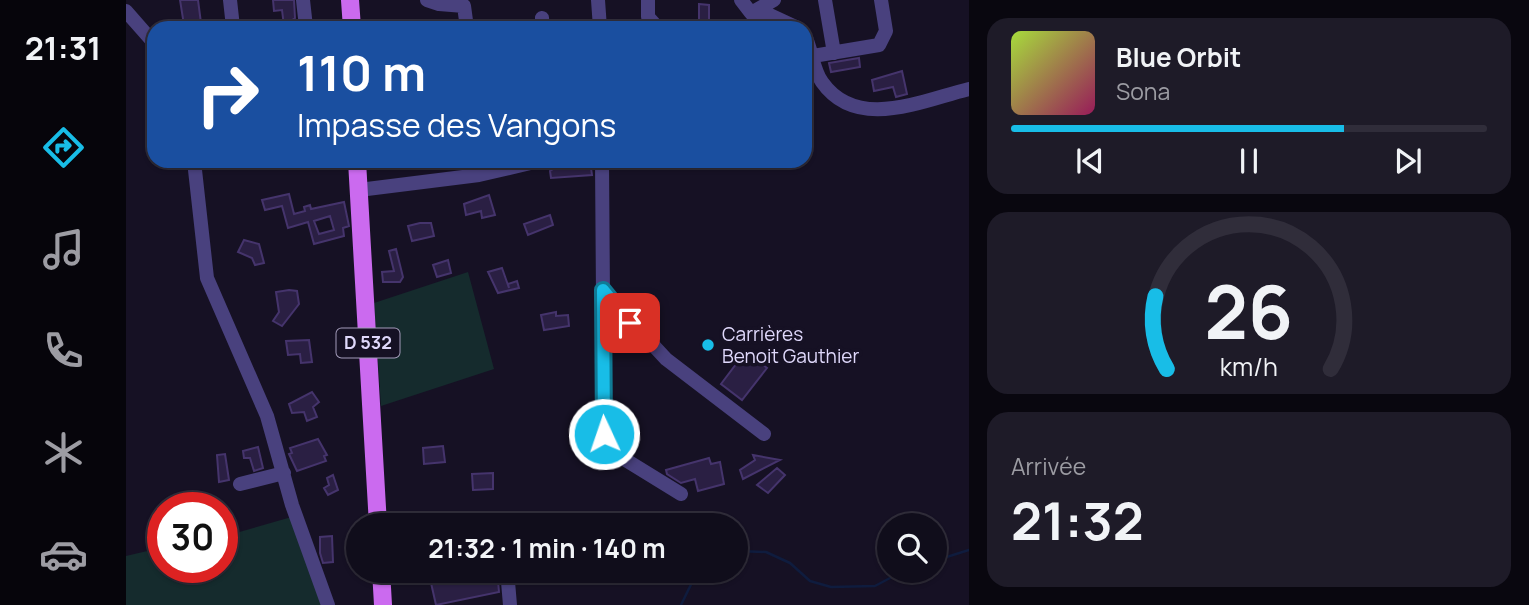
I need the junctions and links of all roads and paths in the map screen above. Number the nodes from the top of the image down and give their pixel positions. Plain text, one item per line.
1 (230, 0) edge
2 (303, 0) edge
3 (350, 0) edge
4 (428, 0) edge
5 (598, 0) edge
6 (648, 0) edge
7 (741, 0) edge
8 (774, 0) edge
9 (825, 0) edge
10 (881, 0) edge
11 (126, 11) edge
12 (751, 13) junction
13 (233, 21) edge
14 (305, 21) edge
15 (352, 21) edge
16 (466, 21) edge
17 (600, 21) edge
18 (652, 21) edge
19 (783, 21) edge
20 (147, 35) edge
21 (834, 53) junction
22 (813, 56) joint
23 (969, 89) edge
24 (195, 168) edge
25 (357, 168) edge
26 (507, 168) edge
27 (602, 168) edge
28 (359, 190) junction
29 (603, 290) junction
30 (764, 434) dead end
31 (284, 474) junction
32 (240, 484) dead end
33 (681, 495) dead end
34 (377, 513) edge
35 (382, 583) edge
36 (508, 583) edge
37 (328, 605) edge
38 (383, 605) edge
39 (510, 605) edge

1 - 13 street
2 - 14 street
3 - 15 main road
4 - 16 street
5 - 17 street
6 - 18 street
7 - 12 street
8 - 12 street
9 - 21 street
10 - 21 street
11 - 20 street
12 - 19 street
21 - 22 street
22 - 23 street
24 - 31 street
25 - 28 main road, D 532
26 - 28 street
27 - 29 street
28 - 34 main road, D 532
29 - 30 street
29 - 33 street
31 - 32 street
31 - 37 street
35 - 38 main road
36 - 39 street

